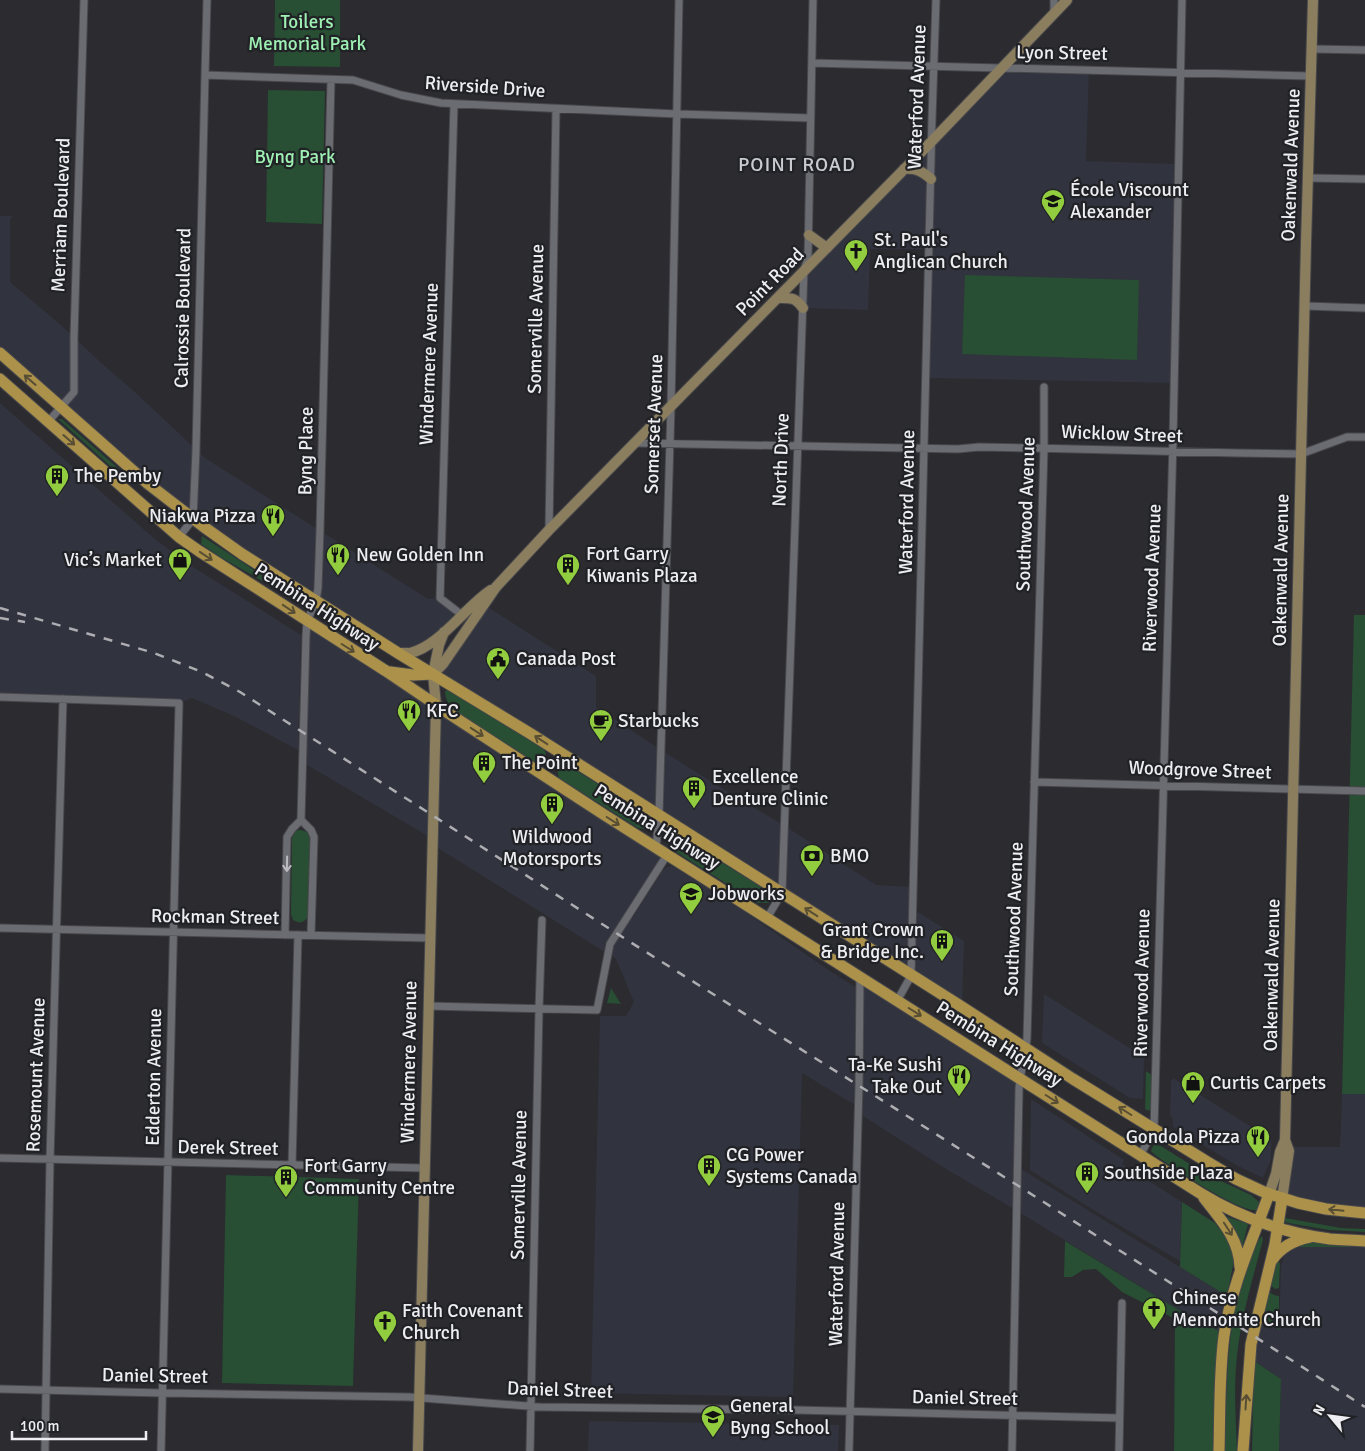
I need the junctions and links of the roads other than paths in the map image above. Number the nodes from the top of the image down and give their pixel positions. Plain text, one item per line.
1 (84, 0) edge
2 (207, 0) edge
3 (679, 0) edge
4 (813, 0) edge
5 (936, 0) edge
6 (1054, 0) edge
7 (1067, 0) edge
8 (1182, 0) edge
9 (1313, 0) edge
10 (1054, 14) junction
11 (1312, 49) junction
12 (1365, 50) edge
13 (812, 63) junction
14 (934, 66) junction
15 (1000, 68) junction
16 (1180, 73) junction
17 (205, 75) junction
18 (1310, 76) junction
19 (331, 80) junction
20 (454, 104) junction
21 (556, 109) junction
22 (676, 114) junction
23 (810, 118) junction
24 (932, 141) junction
25 (904, 169) junction
26 (1308, 178) junction
27 (931, 179) junction
28 (1365, 179) edge
29 (809, 235) junction
30 (828, 248) junction
31 (804, 270) junction
32 (778, 298) junction
33 (1305, 306) junction
34 (803, 308) junction
35 (1365, 308) edge
36 (0, 353) edge
37 (0, 379) edge
38 (1044, 387) dead end
39 (0, 390) edge
40 (61, 406) junction
41 (671, 407) junction
42 (32, 408) junction
43 (48, 422) junction
44 (1365, 437) edge
45 (635, 443) junction
46 (669, 444) junction
47 (798, 446) junction
48 (924, 448) junction
49 (1044, 448) junction
50 (1172, 452) junction
51 (1301, 454) junction
52 (193, 519) junction
53 (549, 530) junction
54 (179, 537) junction
55 (496, 587) junction
56 (316, 601) junction
57 (462, 615) junction
58 (307, 621) junction
59 (444, 632) junction
60 (464, 633) junction
61 (398, 653) junction
62 (386, 671) junction
63 (433, 674) junction
64 (0, 697) edge
65 (63, 700) junction
66 (436, 705) junction
67 (1034, 782) junction
68 (1163, 785) junction
69 (1293, 789) junction
70 (1365, 791) edge
71 (659, 815) junction
72 (301, 820) junction
73 (656, 848) junction
74 (667, 855) junction
75 (782, 893) junction
76 (767, 918) junction
77 (542, 920) dead end
78 (0, 928) edge
79 (57, 929) junction
80 (174, 933) junction
81 (285, 935) junction
82 (298, 935) junction
83 (311, 936) junction
84 (429, 938) junction
85 (911, 976) junction
86 (860, 977) junction
87 (897, 1001) junction
88 (428, 1006) junction
89 (539, 1009) junction
90 (1027, 1048) junction
91 (1020, 1078) junction
92 (1154, 1129) junction
93 (1285, 1140) junction
94 (1141, 1154) junction
95 (0, 1158) edge
96 (50, 1159) junction
97 (168, 1163) junction
98 (292, 1166) junction
99 (424, 1168) junction
100 (1200, 1193) junction
101 (1269, 1194) junction
102 (1282, 1199) junction
103 (1365, 1212) edge
104 (1259, 1221) junction
105 (1278, 1227) junction
106 (1318, 1237) junction
107 (1365, 1241) edge
108 (1270, 1264) junction
109 (1240, 1273) junction
110 (1122, 1304) dead end
111 (0, 1389) edge
112 (46, 1390) junction
113 (162, 1393) junction
114 (419, 1398) junction
115 (531, 1406) junction
116 (850, 1412) junction
117 (1013, 1415) junction
118 (1119, 1418) junction
119 (45, 1451) edge
120 (161, 1451) edge
121 (418, 1451) edge
122 (530, 1451) edge
123 (849, 1451) edge
124 (1012, 1451) edge
125 (1119, 1451) edge
126 (1219, 1451) edge
127 (1243, 1451) edge

1 - 40 street, Merriam Boulevard
2 - 17 street
3 - 22 street, Somerset Avenue
4 - 13 street, North Drive
5 - 14 street, Waterford Avenue
6 - 10 street
7 - 10 street, Point Road
8 - 16 street, Riverwood Avenue
9 - 11 street, Oakenwald Avenue
10 - 15 street, Point Road
11 - 12 street
11 - 18 street, Oakenwald Avenue
13 - 14 street, Lyon Street
13 - 23 street, North Drive
14 - 15 street, Lyon Street
14 - 24 street, Waterford Avenue
15 - 16 street, Lyon Street
15 - 24 street, Point Road
16 - 18 street, Lyon Street
16 - 50 street, Riverwood Avenue
17 - 19 street, Riverside Drive
17 - 52 street, Calrossie Boulevard
18 - 26 street, Oakenwald Avenue
19 - 20 street, Riverside Drive
19 - 56 street, Byng Place
20 - 21 street, Riverside Drive
20 - 57 street, Windermere Avenue
21 - 22 street, Riverside Drive
21 - 53 street, Somerville Avenue
22 - 23 street, Riverside Drive
22 - 41 street, Somerset Avenue
23 - 29 street, North Drive
24 - 25 street, Point Road
24 - 27 street, Waterford Avenue
25 - 27 street
25 - 30 street, Point Road
26 - 28 street
26 - 33 street, Oakenwald Avenue
27 - 48 street, Waterford Avenue
29 - 30 street
29 - 31 street, North Drive
30 - 31 street, Point Road
31 - 32 street, Point Road
31 - 34 street, North Drive
32 - 34 street
32 - 41 street, Point Road
33 - 35 street
33 - 51 street, Oakenwald Avenue
34 - 47 street, North Drive
40 -> 36 main road, Pembina Highway
37 - 42 main road, Pembina Highway
38 - 49 street, Southwood Avenue
39 - 42 main road
40 - 43 street, Merriam Boulevard
40 - 52 main road, Pembina Highway
41 - 45 street, Point Road
41 - 46 street, Somerset Avenue
42 - 43 main road, Pembina Highway
43 -> 54 main road, Pembina Highway
44 - 51 street, Wicklow Street
45 - 46 street, Wicklow Street
45 - 53 street, Point Road
46 - 47 street, Wicklow Street
46 - 71 street, Somerset Avenue
47 - 48 street, Wicklow Street
47 - 75 street, North Drive
48 - 49 street, Wicklow Street
48 - 85 street, Waterford Avenue
49 - 50 street, Wicklow Street
49 - 67 street, Southwood Avenue
50 - 51 street, Wicklow Street
50 - 68 street, Riverwood Avenue
51 - 69 street, Oakenwald Avenue
52 - 54 street
52 - 56 main road, Pembina Highway
53 - 55 street, Point Road
54 -> 58 main road, Pembina Highway
55 - 57 street, Point Road
55 - 60 street, Point Road
56 - 58 street, Byng Place
56 - 61 main road, Pembina Highway
57 - 59 street, Point Road
57 - 60 street
58 -> 62 main road, Pembina Highway
58 - 72 street, Byng Place
59 - 61 street
59 - 63 street, Point Road
60 - 63 street, Point Road
61 - 63 main road, Pembina Highway
62 - 63 main road
62 - 66 main road, Pembina Highway
63 - 66 street, Windermere Avenue
71 -> 63 main road, Pembina Highway
64 - 65 street
65 - 79 street, Rosemount Avenue
65 - 80 street, Edderton Avenue
66 -> 73 main road, Pembina Highway
66 - 84 street, Windermere Avenue
67 - 68 street, Woodgrove Street
67 - 90 street, Southwood Avenue
68 - 69 street, Woodgrove Street
68 - 92 street, Riverwood Avenue
69 - 70 street, Woodgrove Street
69 - 93 street, Oakenwald Avenue
71 - 73 street, Somerset Avenue
71 - 75 main road, Pembina Highway
72 -> 81 street
72 - 83 street
73 - 74 main road, Pembina Highway
74 - 76 main road, Pembina Highway
74 - 89 street
75 - 76 street, North Drive
85 -> 75 main road, Pembina Highway
76 - 86 main road, Pembina Highway
77 - 89 street, Somerville Avenue
78 - 79 street, Rockman Street
79 - 80 street, Rockman Street
79 - 96 street, Rosemount Avenue
80 - 81 street, Rockman Street
80 - 97 street, Edderton Avenue
81 - 82 street, Rockman Street
82 - 83 street, Rockman Street
82 - 98 street
83 - 84 street, Rockman Street
84 - 88 street, Windermere Avenue
85 - 87 street, Waterford Avenue
85 - 90 main road, Pembina Highway
86 - 87 main road, Pembina Highway
86 - 116 street, Waterford Avenue
87 -> 91 main road, Pembina Highway
88 - 89 street
88 - 99 street, Windermere Avenue
89 - 115 street, Somerville Avenue
90 - 91 street, Southwood Avenue
92 -> 90 main road, Pembina Highway
91 -> 94 main road, Pembina Highway
91 - 117 street, Southwood Avenue
92 - 94 street, Riverwood Avenue
92 - 101 main road, Pembina Highway
93 - 101 street, Oakenwald Avenue
93 - 102 street, Oakenwald Avenue
94 - 100 main road, Pembina Highway
95 - 96 street, Derek Street
96 - 97 street, Derek Street
96 - 112 street, Rosemount Avenue
97 - 98 street, Derek Street
97 - 113 street, Edderton Avenue
98 - 99 street, Derek Street
99 - 114 street, Windermere Avenue
100 - 104 main road, Pembina Highway
100 -> 109 main road
101 - 102 main road, Pembina Highway
101 - 104 main road
103 -> 102 main road, Pembina Highway
102 - 105 main road
104 - 105 main road, Pembina Highway
104 - 109 main road
105 - 106 main road, Pembina Highway
105 - 108 main road
106 - 107 main road, Pembina Highway
106 - 108 main road
127 -> 108 main road
109 - 126 main road
110 - 118 street
111 - 112 street, Daniel Street
112 - 113 street, Daniel Street
112 - 119 street, Rosemount Avenue
113 - 114 street, Daniel Street
113 - 120 street, Edderton Avenue
114 - 115 street, Daniel Street
114 - 121 street, Windermere Avenue
115 - 116 street, Daniel Street
115 - 122 street, Somerville Avenue
116 - 117 street, Daniel Street
116 - 123 street, Waterford Avenue
117 - 118 street, Daniel Street
117 - 124 street, Southwood Avenue
118 - 125 street

